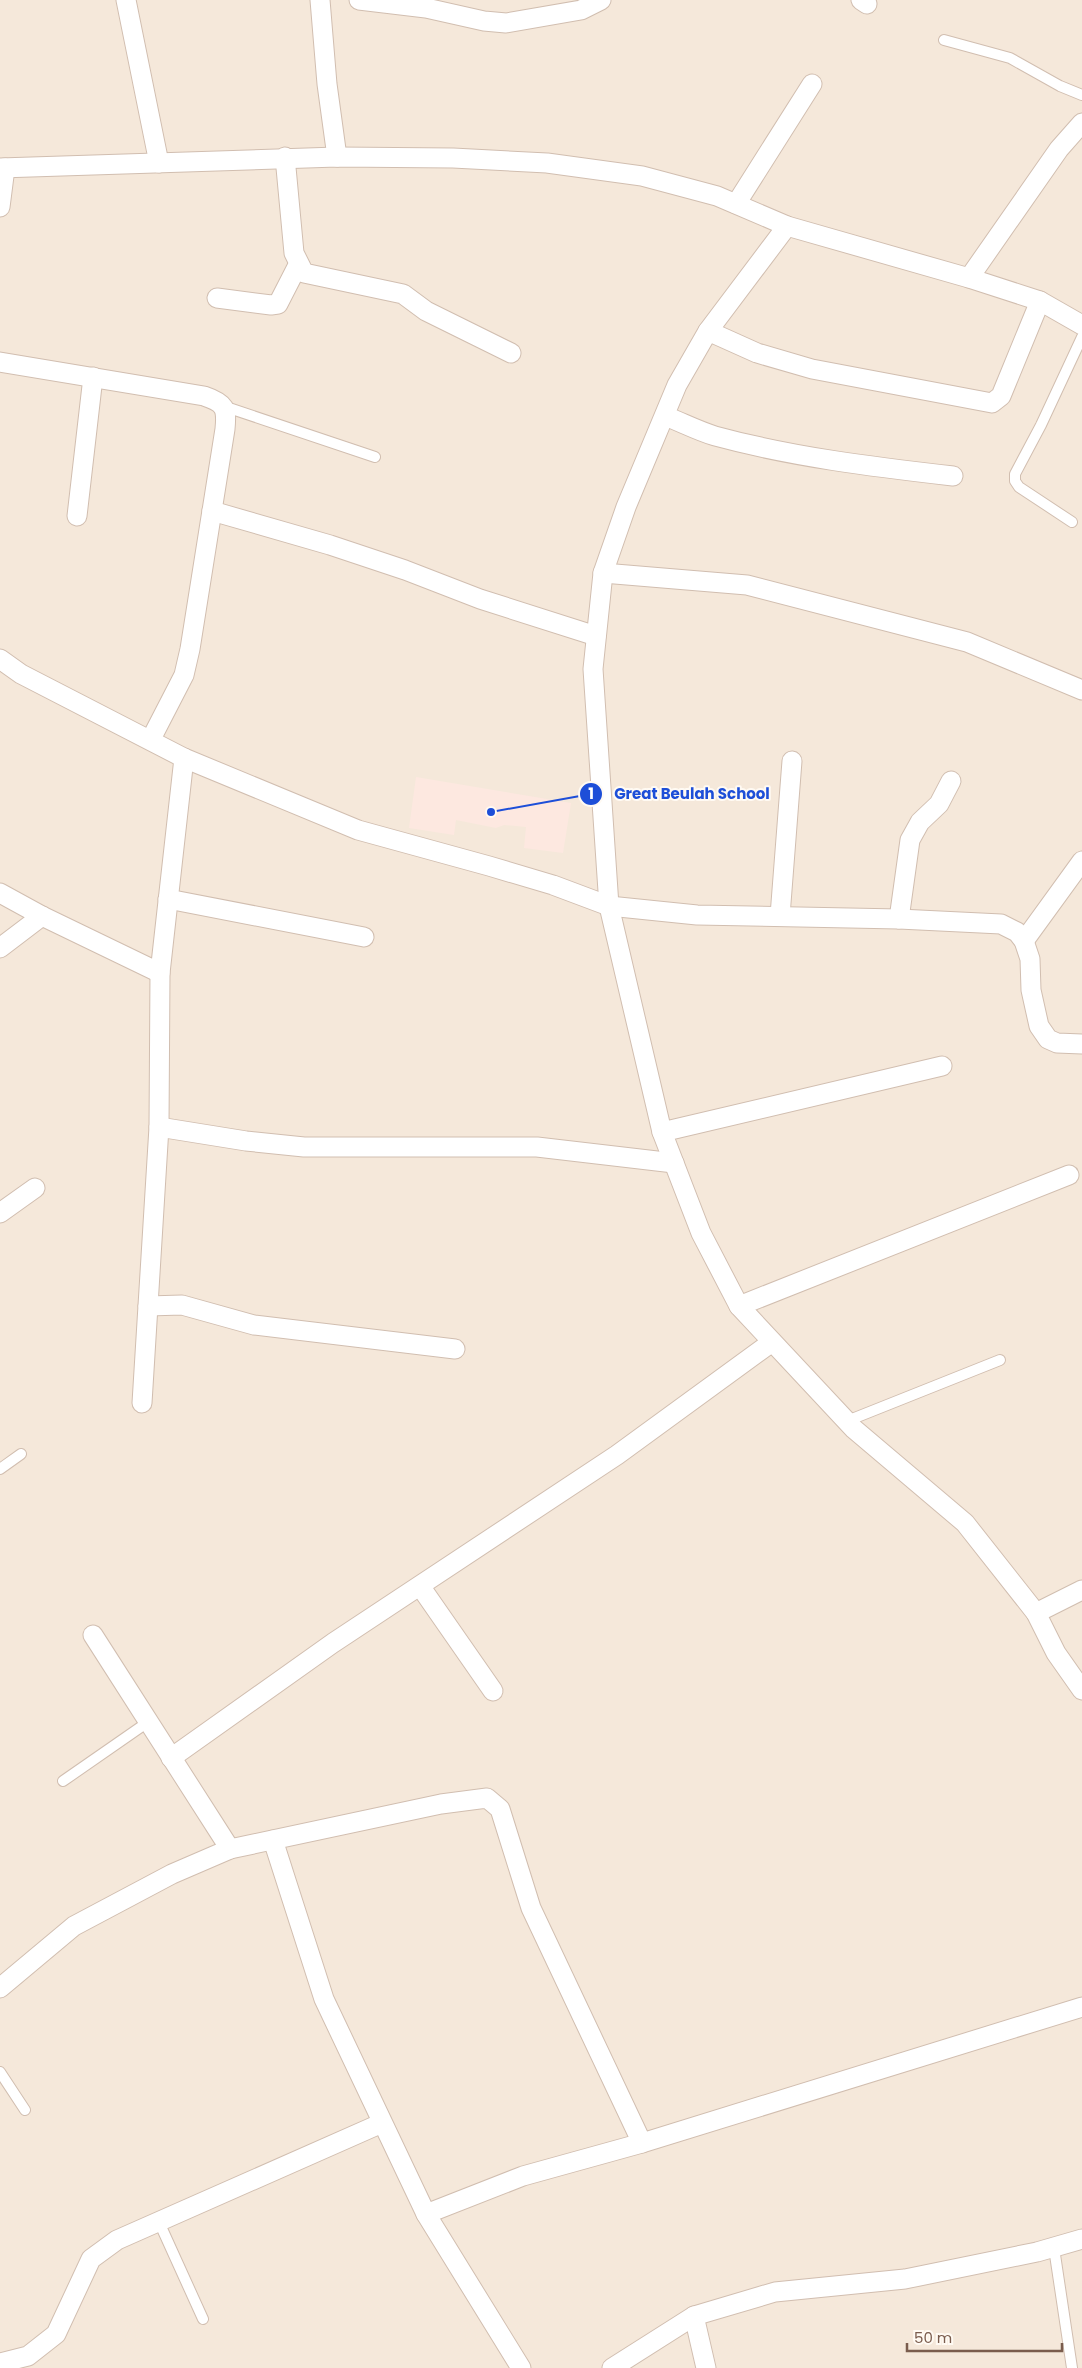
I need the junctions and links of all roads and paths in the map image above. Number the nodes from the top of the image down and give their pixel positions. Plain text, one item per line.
1 (126, 0) edge
2 (320, 0) edge
3 (359, 0) edge
4 (602, 0) edge
5 (944, 40) dead end
6 (812, 84) dead end
7 (1082, 95) edge
8 (1082, 123) edge
9 (285, 157) junction
10 (337, 157) junction
11 (159, 163) junction
12 (2, 168) edge
13 (736, 204) junction
14 (0, 206) edge
15 (787, 226) junction
16 (298, 265) junction
17 (969, 278) junction
18 (217, 298) dead end
19 (1040, 301) junction
20 (1082, 325) edge
21 (708, 331) junction
22 (1082, 337) edge
23 (511, 353) dead end
24 (0, 362) edge
25 (93, 377) junction
26 (223, 406) junction
27 (665, 416) junction
28 (375, 457) dead end
29 (953, 476) dead end
30 (212, 510) junction
31 (77, 516) dead end
32 (1072, 522) dead end
33 (603, 573) junction
34 (596, 636) junction
35 (0, 659) edge
36 (1082, 690) edge
37 (151, 739) junction
38 (184, 758) junction
39 (792, 761) dead end
40 (952, 781) dead end
41 (1082, 861) edge
42 (0, 893) edge
43 (168, 899) junction
44 (610, 906) junction
45 (42, 916) junction
46 (780, 916) junction
47 (899, 919) junction
48 (364, 938) dead end
49 (1024, 941) junction
50 (0, 948) edge
51 (160, 973) junction
52 (1082, 1044) edge
53 (942, 1066) dead end
54 (158, 1127) junction
55 (662, 1132) junction
56 (674, 1163) junction
57 (1069, 1175) dead end
58 (35, 1188) dead end
59 (0, 1213) edge
60 (148, 1306) junction
61 (739, 1306) junction
62 (772, 1342) junction
63 (455, 1349) dead end
64 (1000, 1360) dead end
65 (142, 1403) dead end
66 (847, 1421) junction
67 (21, 1454) dead end
68 (0, 1469) edge
69 (420, 1586) junction
70 (1082, 1590) edge
71 (1036, 1613) junction
72 (93, 1635) dead end
73 (1082, 1690) edge
74 (492, 1691) dead end
75 (148, 1722) junction
76 (171, 1758) junction
77 (63, 1781) dead end
78 (273, 1840) junction
79 (230, 1849) junction
80 (0, 1988) edge
81 (1082, 2007) edge
82 (0, 2072) edge
83 (25, 2110) dead end
84 (382, 2123) junction
85 (642, 2143) junction
86 (426, 2214) junction
87 (159, 2222) junction
88 (1082, 2239) edge
89 (1054, 2248) junction
90 (694, 2316) junction
91 (203, 2319) dead end
92 (0, 2363) edge
93 (521, 2368) edge
94 (612, 2368) edge
95 (706, 2368) edge
96 (1072, 2368) edge

1 - 11 street
2 - 10 street
3 - 4 street
5 - 7 lane
6 - 13 street
8 - 17 street
9 - 10 street
9 - 11 street
9 - 16 street
10 - 13 street
11 - 12 street
12 - 14 street
13 - 15 street
15 - 17 street
15 - 21 street
16 - 18 street
16 - 23 street
17 - 19 street
19 - 20 street
19 - 21 street
21 - 27 street
22 - 32 lane
24 - 25 street
25 - 26 street
25 - 31 street
26 - 28 lane
26 - 30 street
27 - 29 street
27 - 33 street
30 - 34 street
30 - 37 street
33 - 34 street
33 - 36 street
34 - 44 street
35 - 37 street
37 - 38 street
38 - 43 street
38 - 44 street
39 - 46 street
40 - 47 street
41 - 49 street
42 - 45 street
43 - 48 street
43 - 51 street
44 - 46 street
44 - 55 street
45 - 50 street
45 - 51 street
46 - 47 street
47 - 49 street
49 - 52 street
51 - 54 street
53 - 55 street
54 - 56 street
54 - 60 street
55 - 56 street
56 - 61 street
57 - 61 street
58 - 59 street
60 - 63 street
60 - 65 street
61 - 62 street
62 - 66 street
62 - 69 street
64 - 66 lane
66 - 71 street
67 - 68 lane
69 - 74 street
69 - 76 street
70 - 71 street
71 - 73 street
72 - 75 street
75 - 76 street
75 - 77 lane
76 - 79 street
78 - 79 street
78 - 84 street
78 - 85 street
79 - 80 street
81 - 85 street
82 - 83 lane
84 - 86 street
84 - 87 street
85 - 86 street
86 - 93 street
87 - 91 lane
87 - 92 street
88 - 89 street
89 - 90 street
89 - 96 lane
90 - 94 street
90 - 95 street

